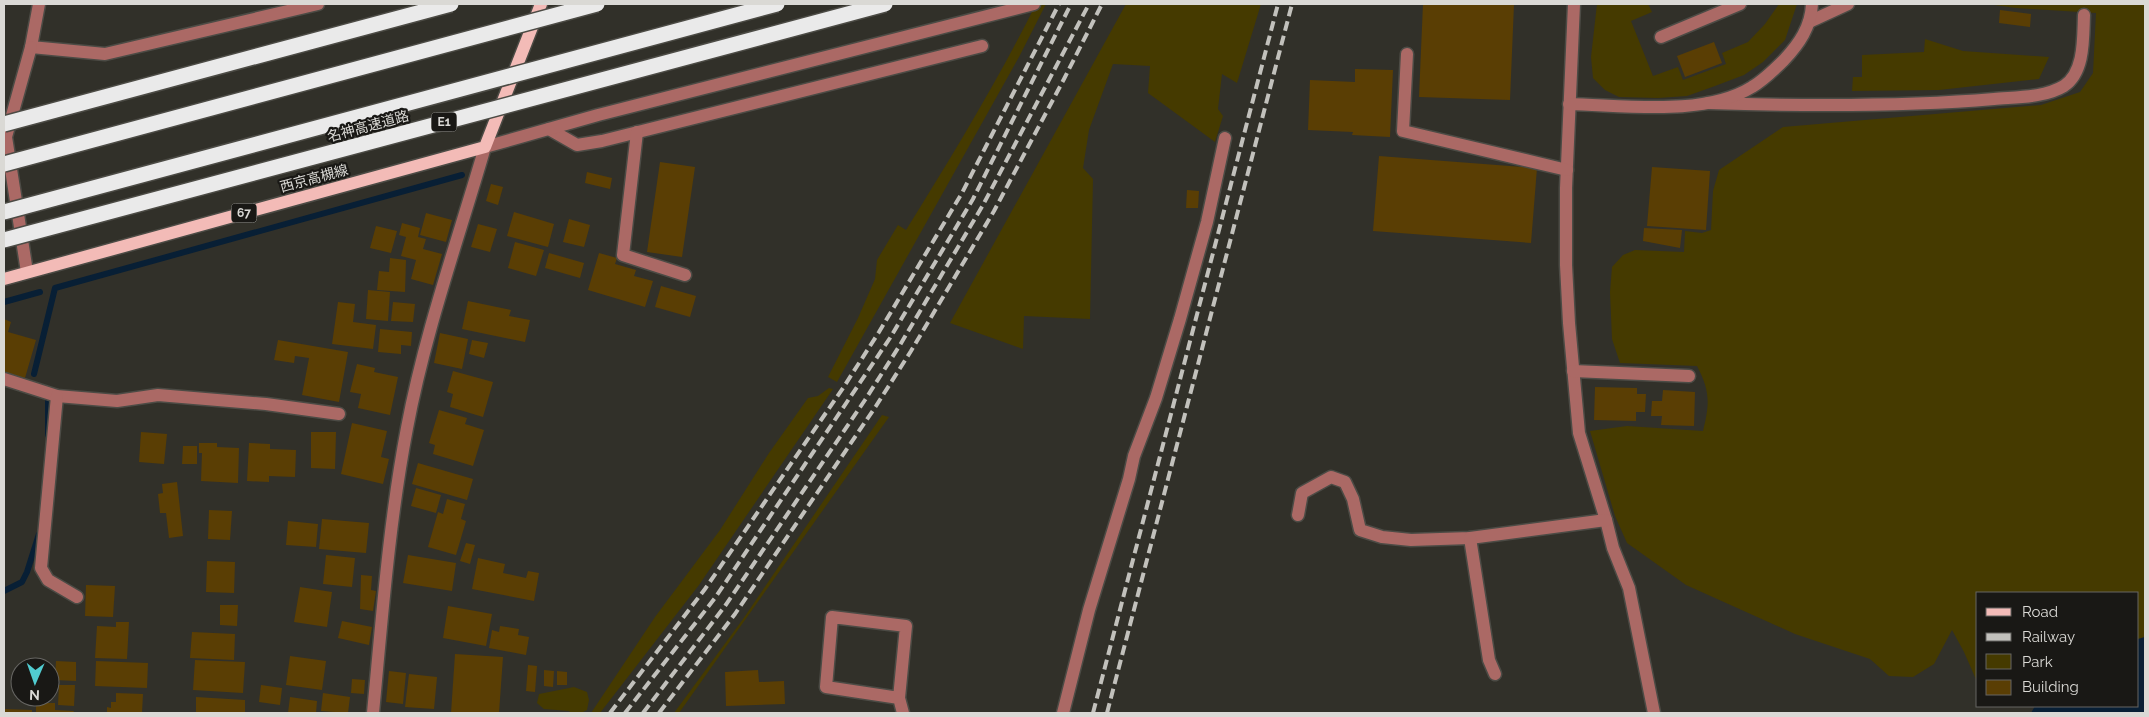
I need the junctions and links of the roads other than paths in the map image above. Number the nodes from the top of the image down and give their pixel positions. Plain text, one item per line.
1 (39, 4) edge
2 (318, 4) edge
3 (451, 4) edge
4 (541, 4) edge
5 (597, 4) edge
6 (776, 4) edge
7 (885, 4) edge
8 (1034, 4) edge
9 (1574, 4) edge
10 (1740, 4) edge
11 (1812, 4) edge
12 (1848, 4) edge
13 (2084, 15) dead end
14 (1809, 22) junction
15 (1661, 37) dead end
16 (982, 46) dead end
17 (31, 47) junction
18 (1407, 54) dead end
19 (1708, 103) junction
20 (1569, 104) junction
21 (66, 108) junction
22 (4, 115) edge
23 (4, 124) edge
24 (549, 129) junction
25 (637, 132) junction
26 (1225, 138) dead end
27 (484, 147) junction
28 (4, 164) edge
29 (1567, 170) junction
30 (4, 212) edge
31 (4, 240) edge
32 (26, 272) junction
33 (685, 275) dead end
34 (4, 279) edge
35 (1573, 371) junction
36 (1689, 376) dead end
37 (4, 379) edge
38 (57, 396) junction
39 (339, 414) dead end
40 (1298, 514) dead end
41 (1606, 520) junction
42 (1470, 538) junction
43 (77, 597) dead end
44 (1495, 674) dead end
45 (899, 698) junction
46 (373, 713) edge
47 (903, 713) edge
48 (1064, 713) edge
49 (1654, 713) edge

1 - 17 street
2 - 17 street
3 - 21 highway, bridge
4 - 27 main road
5 - 28 highway, bridge
6 - 30 highway, 名神高速道路 / E1, bridge
7 - 31 highway, 名神高速道路 / E1, bridge
8 - 24 street
9 - 20 street
10 - 15 street
11 - 14 street
12 - 14 street
13 - 19 street
14 - 19 street
16 - 25 street
17 - 32 street
18 - 29 street
19 - 20 street
20 - 29 street
21 - 22 highway, bridge
21 - 23 highway, bridge
24 - 25 street
24 - 27 street
25 - 33 street
26 - 48 street
27 - 32 main road, 西京高槻線 / 67
27 - 46 street
29 - 35 street
32 - 34 main road, 西京高槻線 / 67
35 - 36 street
35 - 41 street
37 - 38 street
38 - 39 street
38 - 43 street
40 - 42 street
41 - 42 street
41 - 49 street
42 - 44 street
45 - 45 street
45 - 47 street

